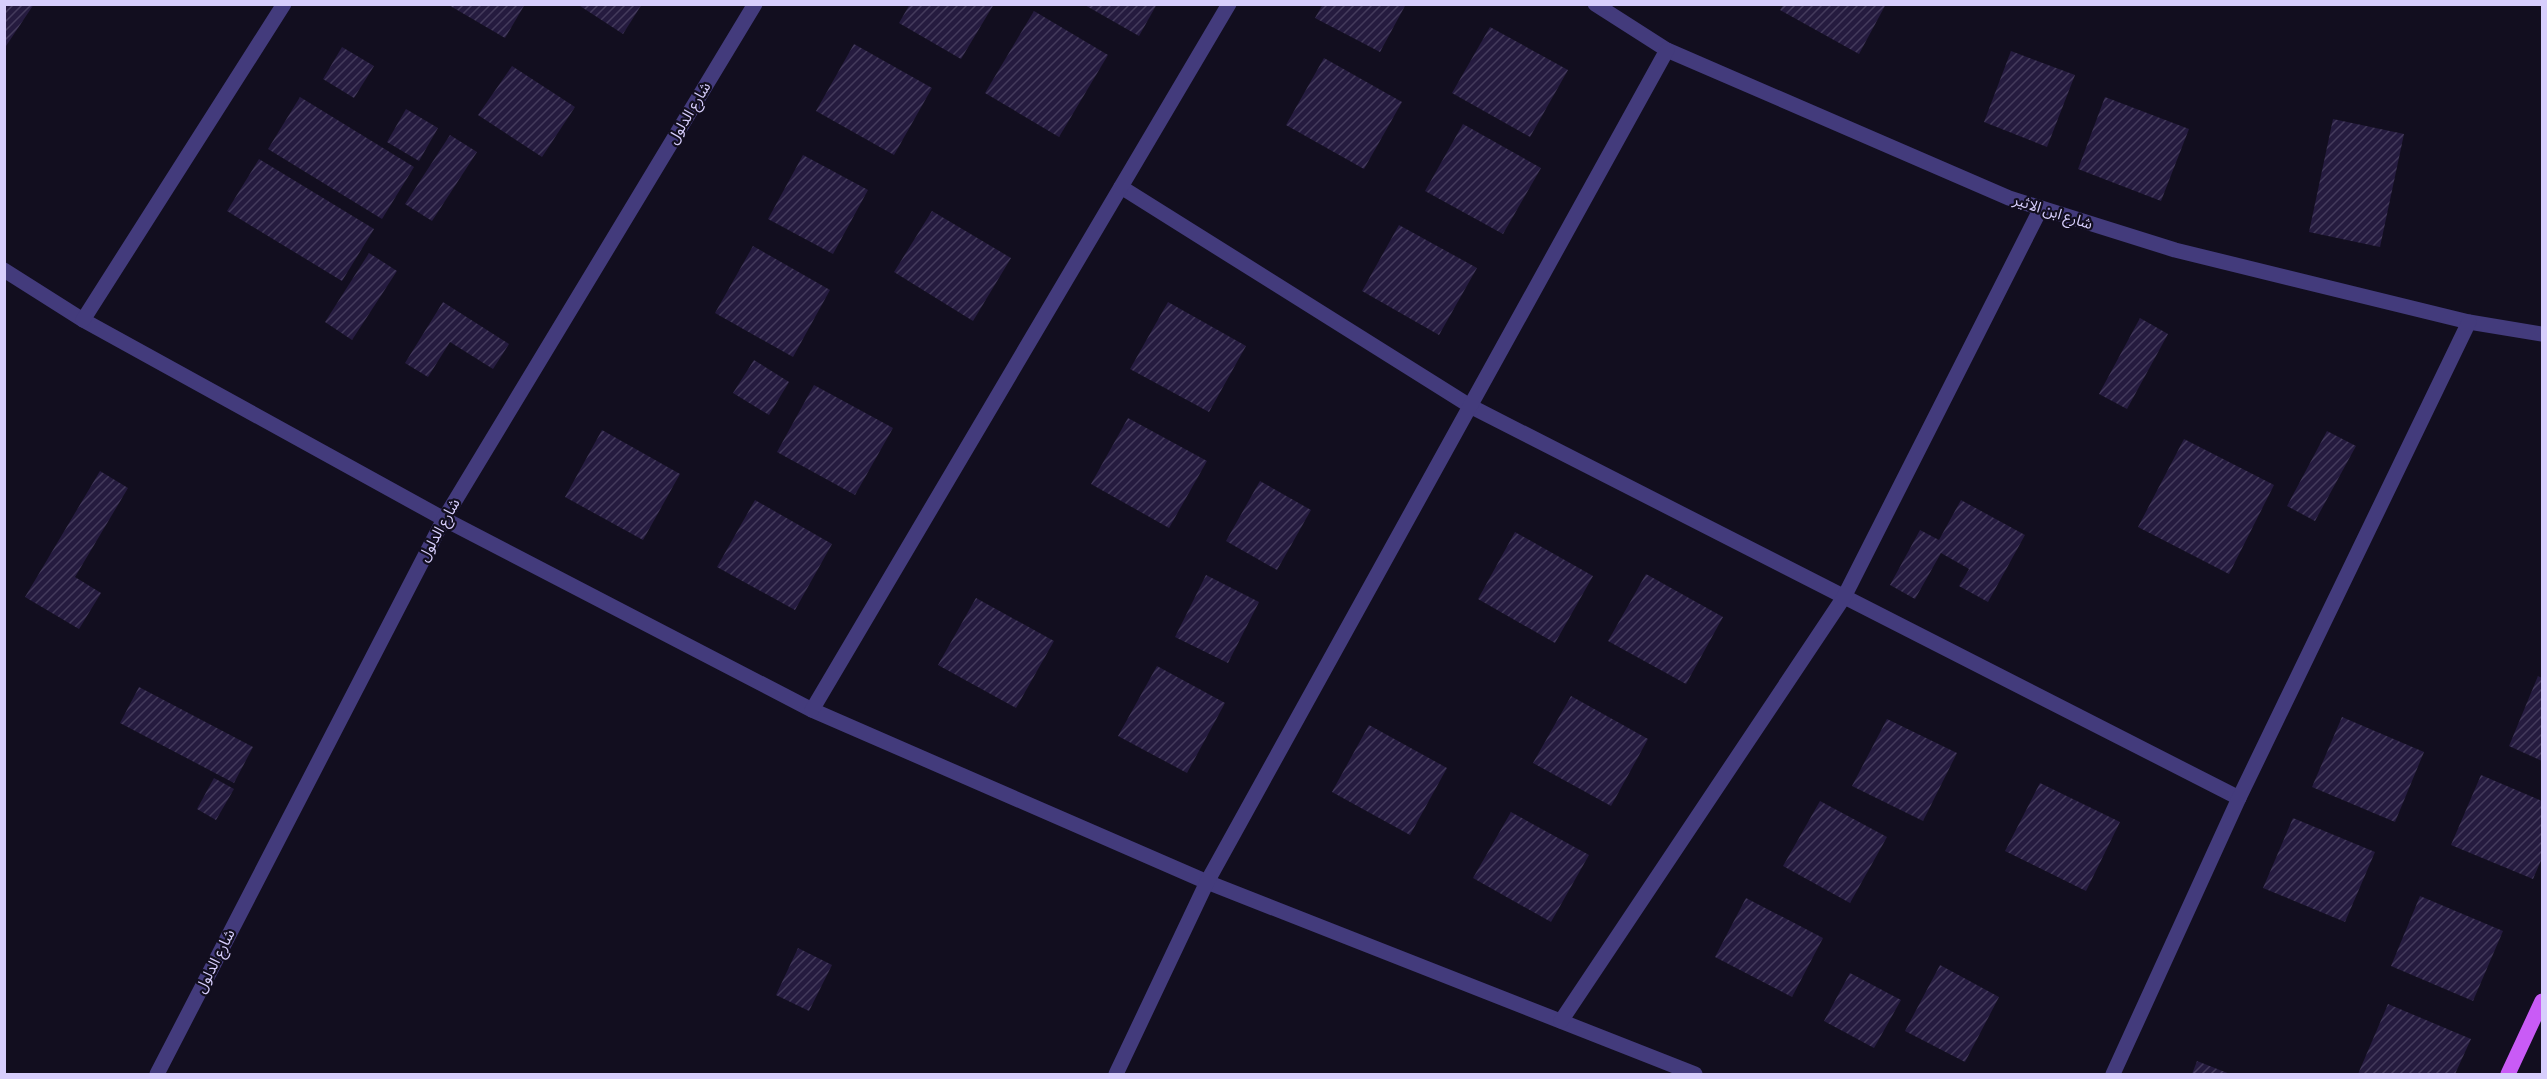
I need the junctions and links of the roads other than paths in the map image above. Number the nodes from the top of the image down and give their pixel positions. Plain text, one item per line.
1 (284, 4) edge
2 (755, 4) edge
3 (1229, 4) edge
4 (1594, 4) edge
5 (1667, 50) junction
6 (1122, 187) junction
7 (2041, 208) junction
8 (4, 270) edge
9 (83, 320) junction
10 (2469, 322) junction
11 (2542, 334) edge
12 (1470, 406) junction
13 (444, 519) junction
14 (1844, 597) junction
15 (812, 710) junction
16 (2239, 798) junction
17 (1207, 882) junction
18 (2542, 1001) edge
19 (1561, 1021) junction
20 (157, 1074) edge
21 (1116, 1074) edge
22 (1695, 1074) edge
23 (2114, 1074) edge
24 (2508, 1074) edge

1 - 9 street
2 - 13 street, شارع الدلول
3 - 6 street
4 - 5 street, شارع ابن الاثير
5 - 7 street, شارع ابن الاثير
5 - 12 street
6 - 12 street
6 - 15 street
7 - 10 street, شارع ابن الاثير
7 - 14 street
8 - 9 street
9 - 13 street
10 - 11 street, شارع ابن الاثير
10 - 16 street
12 - 14 street
12 - 17 street
13 - 15 street
13 - 20 street, شارع الدلول
14 - 16 street
14 - 19 street
15 - 17 street
16 - 23 street
17 - 19 street
17 - 21 street
18 - 24 main road
19 - 22 street

